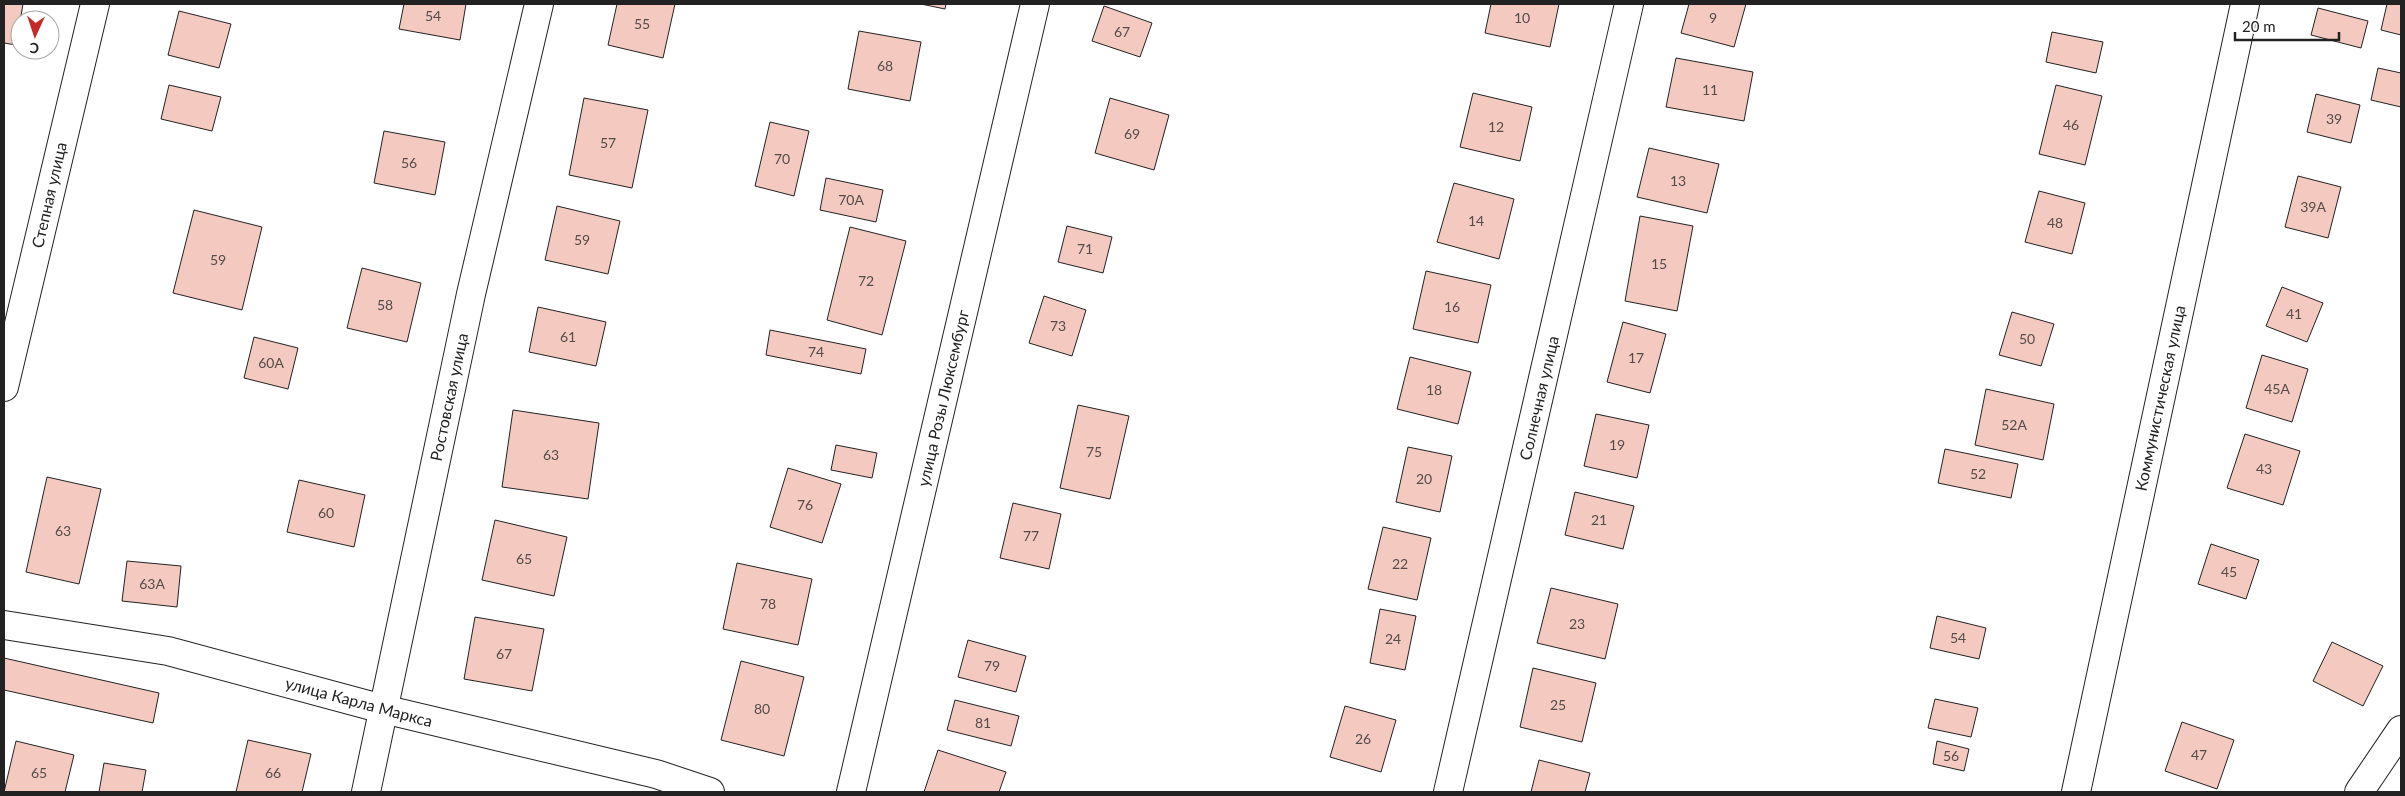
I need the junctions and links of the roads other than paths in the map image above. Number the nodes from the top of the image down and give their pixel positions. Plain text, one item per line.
1 (95, 4) edge
2 (539, 4) edge
3 (1035, 4) edge
4 (1629, 4) edge
5 (2245, 4) edge
6 (4, 387) edge
7 (4, 625) edge
8 (383, 709) junction
9 (2401, 730) edge
10 (366, 792) edge
11 (710, 792) edge
12 (851, 792) edge
13 (1448, 792) edge
14 (2076, 792) edge
15 (2359, 792) edge

1 - 6 street, Степная улица
2 - 8 street, Ростовская улица
3 - 12 street, улица Розы Люксембург
4 - 13 street, Солнечная улица
5 - 14 street, Коммунистическая улица
7 - 8 street, улица Карла Маркса
8 - 10 street, Ростовская улица
8 - 11 street, улица Карла Маркса
9 - 15 street

